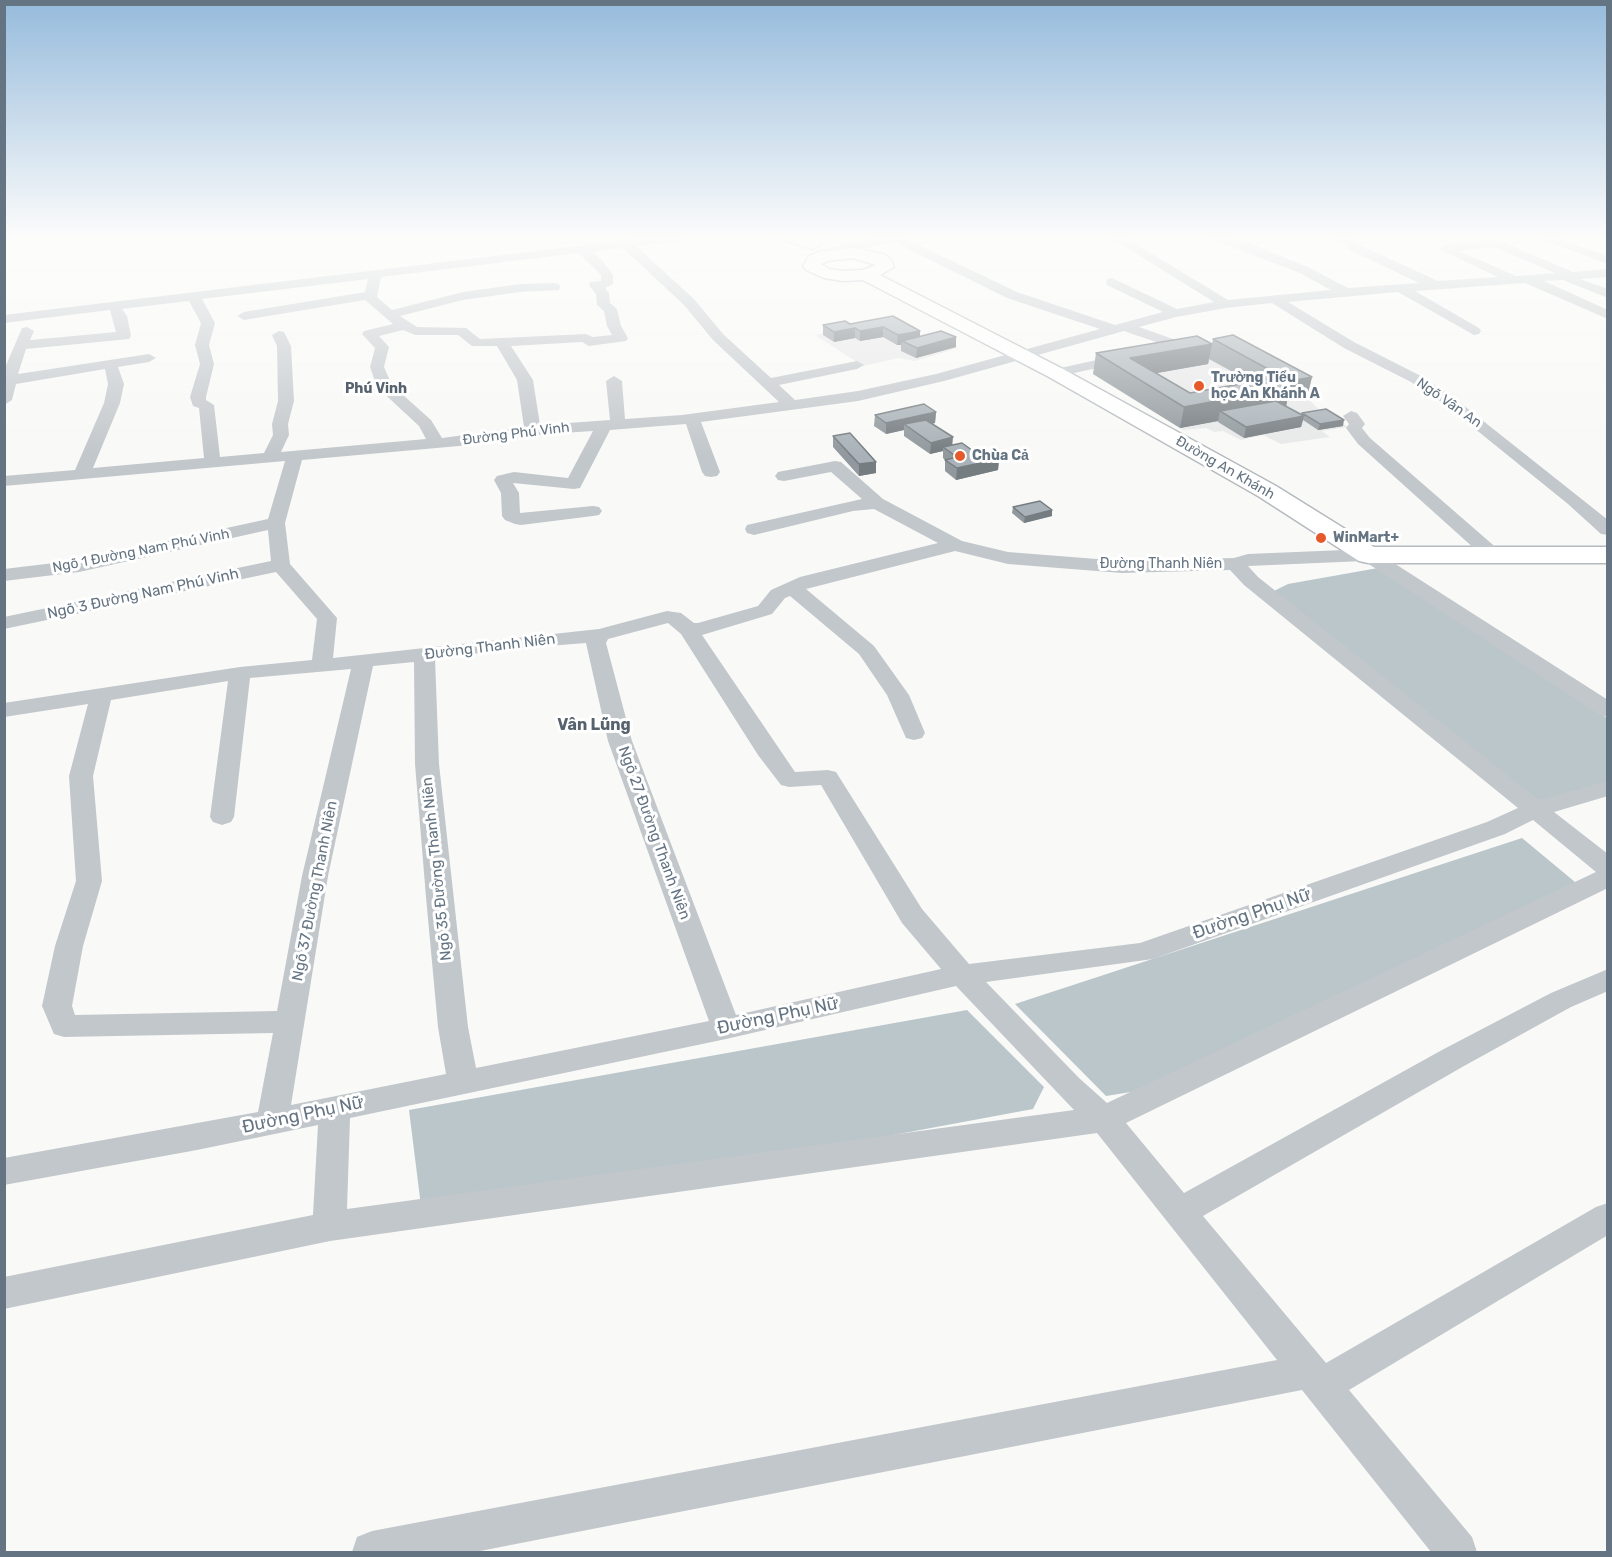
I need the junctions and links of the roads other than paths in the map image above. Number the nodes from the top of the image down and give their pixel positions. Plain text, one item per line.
1 (68, 311) edge
2 (117, 311) edge
3 (200, 311) edge
4 (232, 311) edge
5 (277, 311) edge
6 (387, 311) edge
7 (404, 311) edge
8 (610, 311) edge
9 (696, 311) edge
10 (935, 311) edge
11 (1063, 311) edge
12 (1170, 311) edge
13 (1188, 311) edge
14 (1293, 311) edge
15 (1442, 311) edge
16 (263, 313) joint
17 (1175, 313) junction
18 (391, 314) junction
19 (34, 315) junction
20 (4, 319) edge
21 (404, 326) junction
22 (1120, 328) junction
23 (1474, 331) dead end
24 (279, 335) dead end
25 (502, 343) junction
26 (21, 345) junction
27 (1188, 349) edge
28 (1148, 353) edge
29 (1022, 356) junction
30 (149, 358) dead end
31 (109, 364) junction
32 (858, 365) dead end
33 (1056, 373) junction
34 (10, 380) junction
35 (614, 381) dead end
36 (768, 383) junction
37 (4, 400) edge
38 (792, 406) junction
39 (1351, 416) dead end
40 (692, 419) junction
41 (611, 425) junction
42 (533, 430) junction
43 (437, 443) junction
44 (295, 456) junction
45 (276, 458) junction
46 (212, 463) junction
47 (711, 472) dead end
48 (81, 475) junction
49 (784, 477) dead end
50 (4, 481) edge
51 (877, 503) junction
52 (593, 511) dead end
53 (276, 523) junction
54 (754, 529) dead end
55 (1608, 530) edge
56 (955, 544) junction
57 (1368, 555) junction
58 (1493, 555) junction
59 (1608, 555) edge
60 (1235, 564) junction
61 (280, 565) junction
62 (4, 574) edge
63 (791, 587) junction
64 (4, 622) edge
65 (689, 630) junction
66 (600, 635) junction
67 (424, 654) junction
68 (364, 661) junction
69 (322, 665) junction
70 (240, 673) junction
71 (101, 695) junction
72 (4, 710) edge
73 (1608, 710) edge
74 (914, 733) dead end
75 (1608, 788) edge
76 (1536, 809) junction
77 (222, 817) dead end
78 (1608, 868) edge
79 (1608, 877) edge
80 (962, 975) junction
81 (1608, 979) edge
82 (290, 1022) junction
83 (726, 1028) junction
84 (463, 1082) junction
85 (334, 1109) junction
86 (1104, 1119) junction
87 (272, 1122) junction
88 (4, 1172) edge
89 (1180, 1212) junction
90 (1608, 1217) edge
91 (330, 1226) junction
92 (4, 1293) edge
93 (1315, 1379) junction
94 (372, 1552) edge
95 (1457, 1552) edge

1 - 19 street
2 - 26 street
3 - 46 street
4 - 16 street
5 - 16 street
6 - 18 street
7 - 18 street
8 - 25 street
9 - 36 street
10 - 29 street, Đường An Khánh
11 - 22 street
12 - 17 street
13 - 17 street, Đường Phú Vinh
14 - 55 street, Ngõ Vân An
15 - 23 street
17 - 22 street, Đường Phú Vinh
18 - 21 street
19 - 20 street
19 - 26 street
21 - 25 street
21 - 43 street
22 - 27 street
22 - 29 street, Đường Phú Vinh
24 - 45 street
25 - 42 street
26 - 34 street
28 - 33 street
29 - 33 street, Đường An Khánh
29 - 38 street, Đường Phú Vinh
30 - 31 street
31 - 34 street
31 - 48 street
32 - 36 street
33 - 57 street, Đường An Khánh
34 - 37 street
35 - 41 street
36 - 38 street
38 - 40 street, Đường Phú Vinh
39 - 58 street
40 - 41 street, Đường Phú Vinh
40 - 47 street
41 - 42 street, Đường Phú Vinh
41 - 52 street
42 - 43 street, Đường Phú Vinh
43 - 44 street, Đường Phú Vinh
44 - 45 street, Đường Phú Vinh
44 - 53 street
45 - 46 street, Đường Phú Vinh
46 - 48 street, Đường Phú Vinh
48 - 50 street, Đường Phú Vinh
49 - 51 street, Đường Thanh Niên
51 - 54 street
51 - 56 street, Đường Thanh Niên
53 - 61 street
53 - 62 street, Ngõ 1 Đường Nam Phú Vinh
56 - 60 street, Đường Thanh Niên
56 - 63 street, Đường Thanh Niên
57 - 58 street
57 - 60 street, Đường Thanh Niên
57 - 73 street
58 - 59 street
60 - 76 street
61 - 64 street, Ngõ 3 Đường Nam Phú Vinh
61 - 69 street
63 - 65 street, Đường Thanh Niên
63 - 74 street
65 - 66 street, Đường Thanh Niên
65 - 80 street
66 - 67 street, Đường Thanh Niên
66 - 83 street, Ngõ 27 Đường Thanh Niên
67 - 68 street, Đường Thanh Niên
67 - 84 street, Ngõ 35 Đường Thanh Niên
68 - 69 street, Đường Thanh Niên
68 - 82 street, Ngõ 37 Đường Thanh Niên
69 - 70 street, Đường Thanh Niên
70 - 71 street, Đường Thanh Niên
70 - 77 street
71 - 72 street, Đường Thanh Niên
71 - 82 street
75 - 76 street, Đường Phụ Nữ
76 - 78 street
76 - 80 street, Đường Phụ Nữ
79 - 86 street
80 - 83 street, Đường Phụ Nữ
80 - 86 street
81 - 89 street
82 - 87 street, Ngõ 37 Đường Thanh Niên
83 - 84 street, Đường Phụ Nữ
84 - 85 street, Đường Phụ Nữ
85 - 87 street, Đường Phụ Nữ
85 - 91 street
86 - 89 street
86 - 91 street
87 - 88 street, Đường Phụ Nữ
89 - 93 street
90 - 93 street
91 - 92 street
93 - 94 street
93 - 95 street

